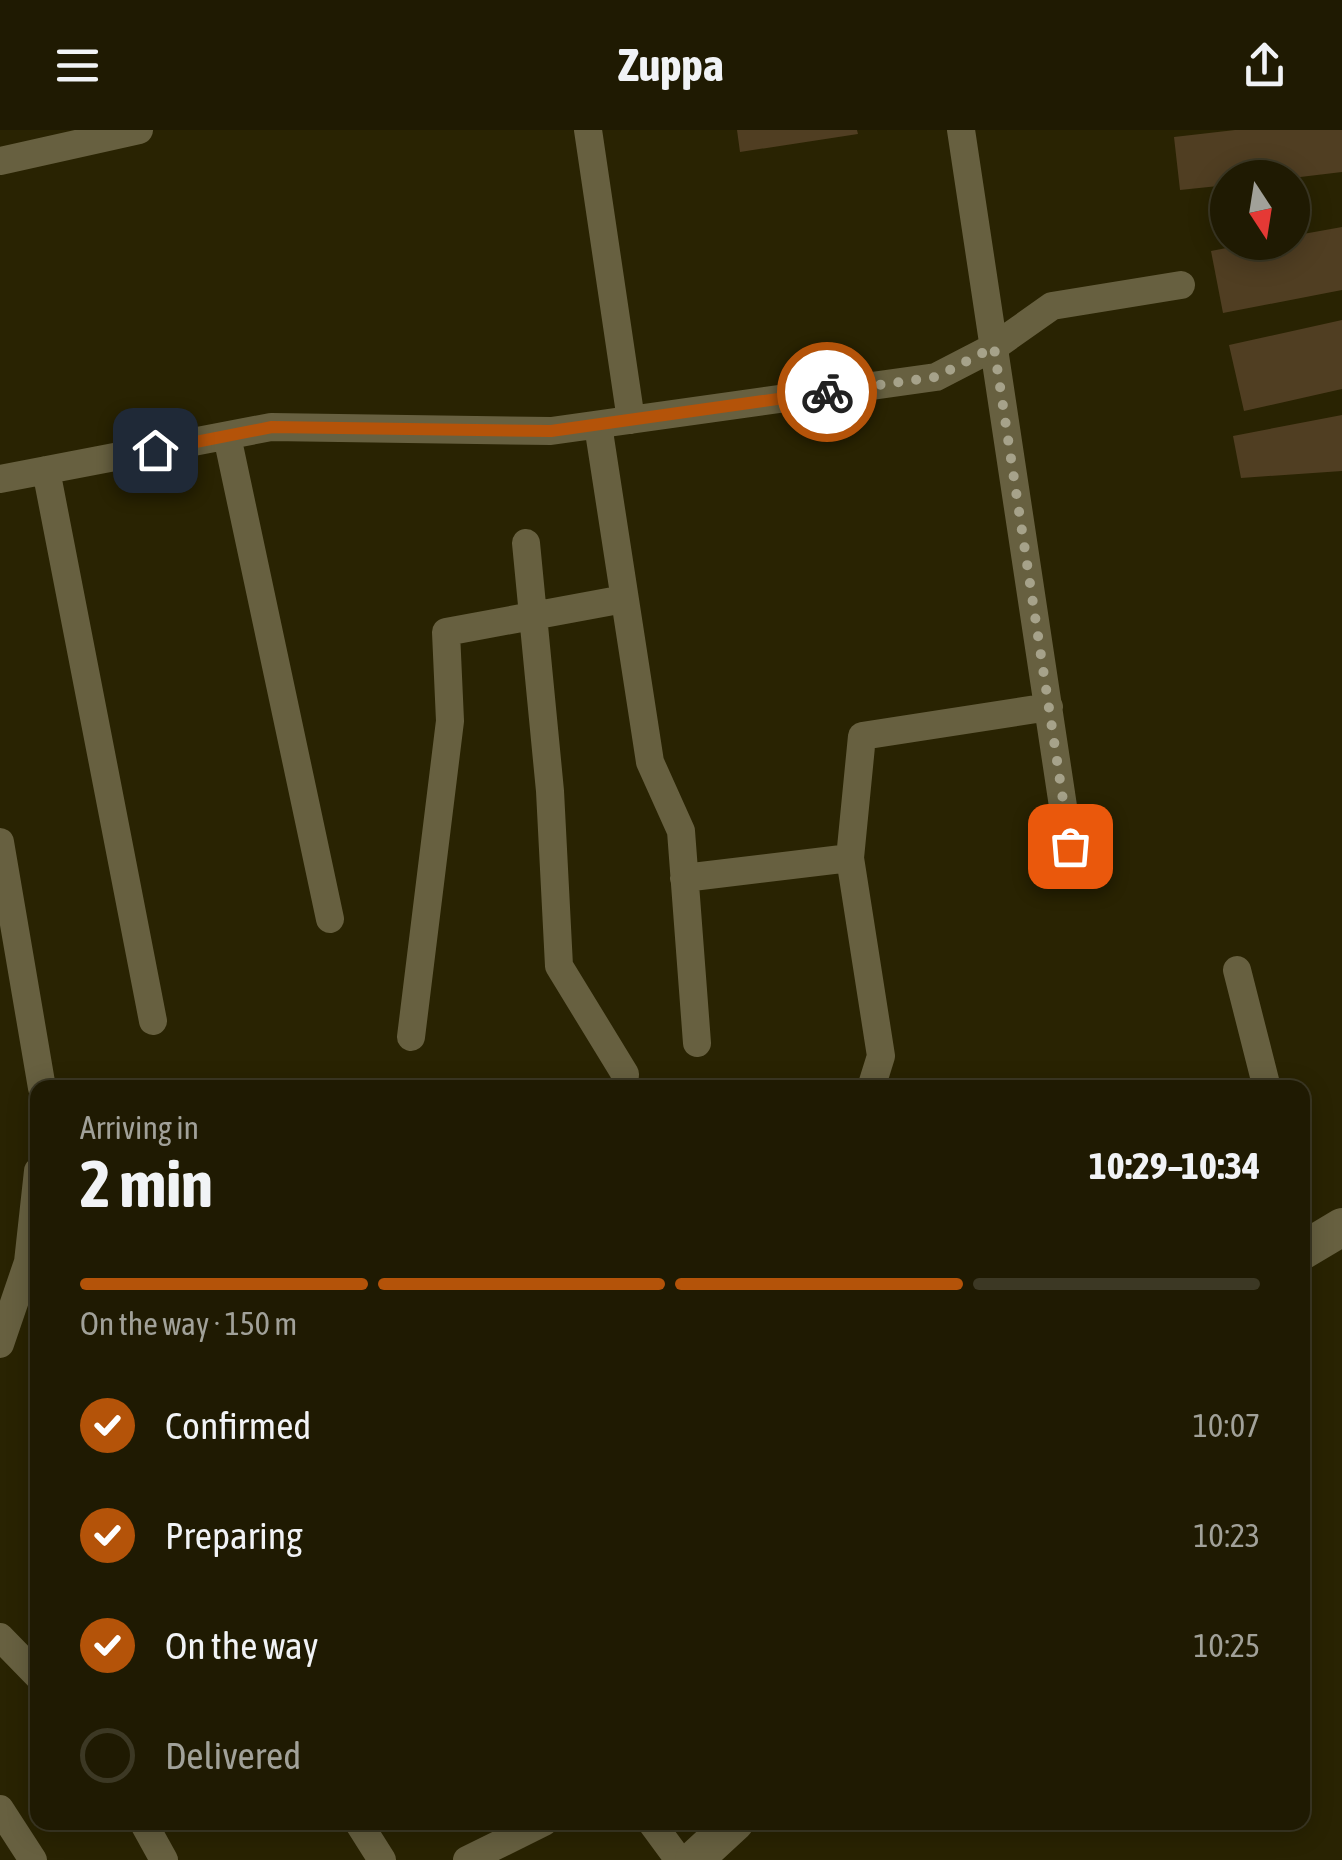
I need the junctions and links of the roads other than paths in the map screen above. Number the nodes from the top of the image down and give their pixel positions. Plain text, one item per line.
1 (139, 130) edge
2 (588, 130) edge
3 (961, 130) edge
4 (0, 162) edge
5 (1180, 285) dead end
6 (994, 347) junction
7 (631, 420) junction
8 (598, 424) junction
9 (227, 436) junction
10 (46, 470) junction
11 (0, 479) edge
12 (526, 543) dead end
13 (624, 600) junction
14 (533, 615) junction
15 (1049, 707) junction
16 (0, 842) edge
17 (1070, 846) dead end
18 (850, 858) junction
19 (684, 878) junction
20 (330, 919) dead end
21 (1237, 970) dead end
22 (0, 980) edge
23 (25, 997) junction
24 (152, 1020) dead end
25 (411, 1038) dead end
26 (697, 1043) dead end
27 (41, 1080) edge
28 (625, 1080) edge
29 (874, 1080) edge
30 (1266, 1080) edge
31 (1342, 1227) edge
32 (1310, 1237) edge
33 (30, 1244) edge
34 (0, 1344) edge
35 (4, 1648) edge
36 (30, 1669) edge
37 (0, 1808) edge
38 (147, 1830) edge
39 (363, 1830) edge
40 (657, 1830) edge
41 (726, 1830) edge
42 (495, 1833) edge
43 (33, 1860) edge
44 (164, 1860) edge
45 (382, 1860) edge
46 (467, 1860) edge
47 (679, 1860) edge
48 (694, 1860) edge

1 - 4 street
2 - 7 street
3 - 6 street
5 - 6 street
6 - 7 street
6 - 15 street
7 - 8 street
8 - 9 street
8 - 13 street
9 - 10 street
9 - 20 street
10 - 11 street
10 - 24 street
12 - 14 street
13 - 14 street
13 - 19 street
14 - 25 street
14 - 28 street
15 - 17 street
15 - 18 street
16 - 23 street
18 - 19 street
18 - 29 street
19 - 26 street
21 - 30 street
22 - 23 street
23 - 27 street
31 - 32 main road
33 - 34 street
35 - 36 street
37 - 43 street
38 - 44 street
39 - 45 street
40 - 47 street
41 - 48 main road
42 - 46 street

